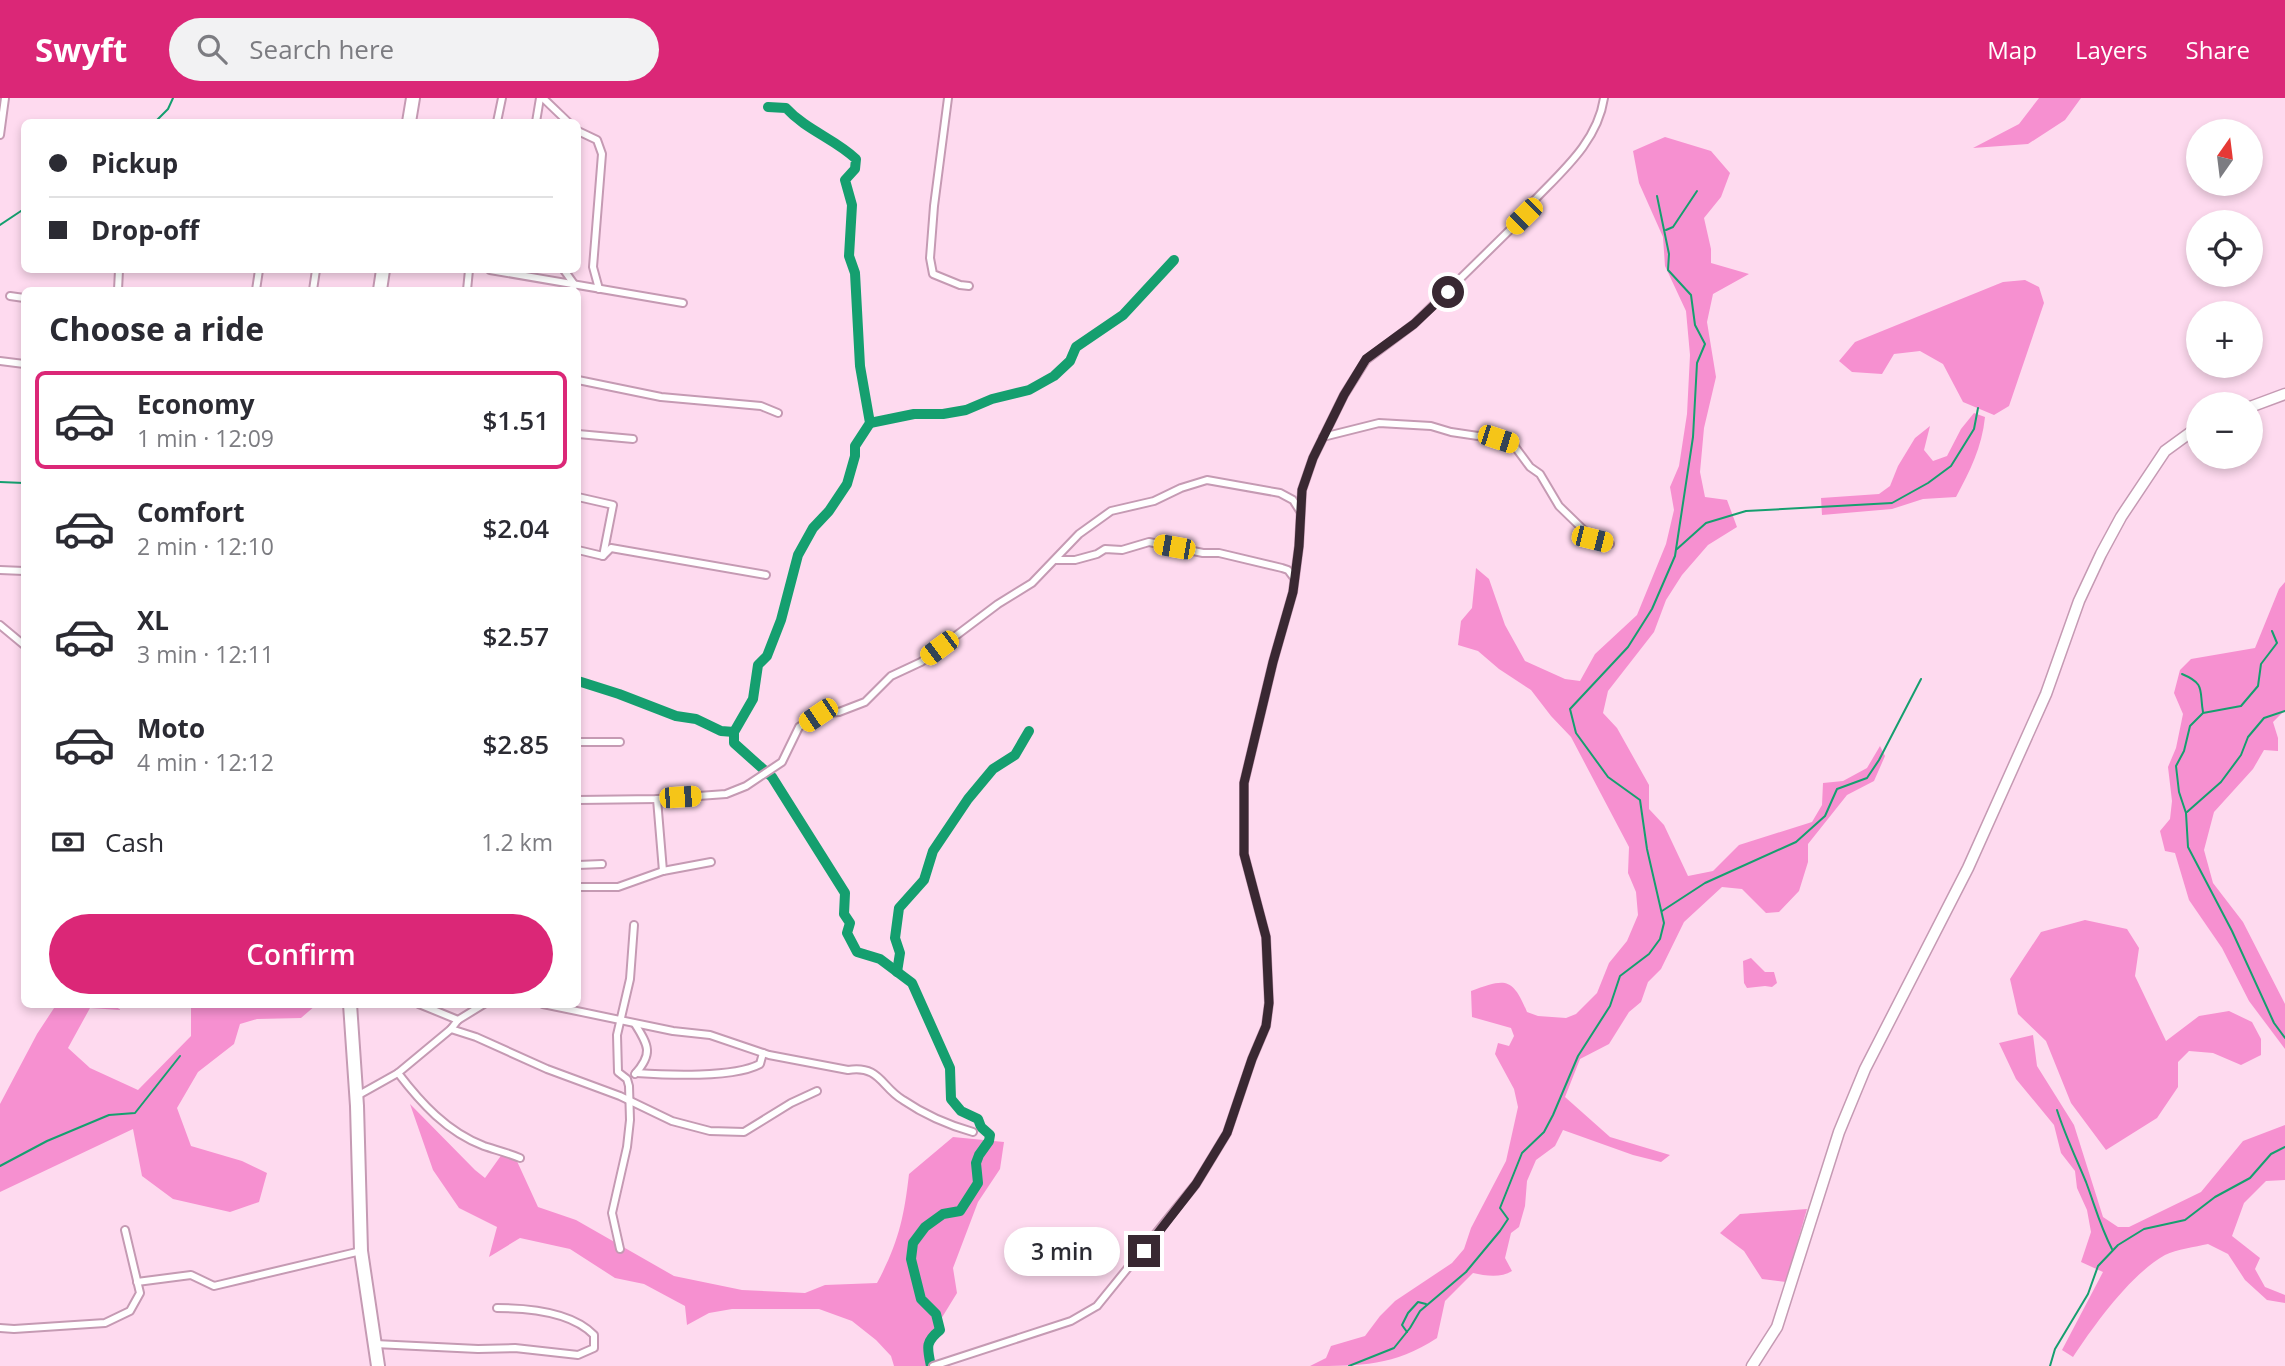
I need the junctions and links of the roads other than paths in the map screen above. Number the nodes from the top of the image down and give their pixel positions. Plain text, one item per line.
1 (5, 98) edge
2 (413, 98) edge
3 (502, 98) edge
4 (541, 98) edge
5 (948, 98) edge
6 (1604, 98) edge
7 (410, 119) edge
8 (497, 119) edge
9 (537, 119) edge
10 (565, 119) edge
11 (581, 132) edge
12 (0, 135) edge
13 (505, 273) edge
14 (969, 286) dead end
15 (573, 287) edge
16 (581, 288) edge
17 (599, 289) junction
18 (10, 296) dead end
19 (21, 298) edge
20 (682, 303) dead end
21 (0, 361) edge
22 (21, 364) edge
23 (581, 381) edge
24 (2285, 394) edge
25 (2263, 402) edge
26 (778, 413) dead end
27 (581, 434) edge
28 (2186, 436) edge
29 (1323, 437) junction
30 (633, 439) dead end
31 (581, 498) edge
32 (1300, 511) junction
33 (1611, 544) dead end
34 (581, 551) edge
35 (603, 556) junction
36 (1056, 560) junction
37 (0, 570) edge
38 (21, 571) edge
39 (766, 575) dead end
40 (1294, 578) junction
41 (0, 625) edge
42 (21, 642) edge
43 (581, 742) edge
44 (620, 742) dead end
45 (657, 799) junction
46 (581, 800) edge
47 (711, 862) dead end
48 (602, 864) dead end
49 (581, 865) edge
50 (663, 872) junction
51 (581, 887) edge
52 (634, 926) dead end
53 (350, 1008) edge
54 (429, 1008) edge
55 (478, 1008) edge
56 (562, 1008) edge
57 (458, 1020) junction
58 (620, 1020) junction
59 (635, 1024) junction
60 (452, 1029) junction
61 (763, 1053) junction
62 (398, 1073) junction
63 (636, 1073) junction
64 (627, 1079) junction
65 (817, 1091) dead end
66 (355, 1097) junction
67 (629, 1102) junction
68 (973, 1132) dead end
69 (520, 1158) dead end
70 (125, 1230) dead end
71 (620, 1249) dead end
72 (361, 1251) junction
73 (137, 1282) junction
74 (497, 1308) dead end
75 (0, 1328) edge
76 (373, 1344) junction
77 (378, 1366) edge
78 (934, 1366) edge
79 (1752, 1366) edge

1 - 12 street
2 - 7 highway
3 - 8 street
4 - 9 street
4 - 10 street
5 - 14 street
6 - 29 street
11 - 17 street
13 - 15 street
16 - 17 street
17 - 20 street
18 - 19 street
21 - 22 street
23 - 26 street
24 - 25 main road
27 - 30 street
28 - 79 main road
29 - 32 street
29 - 33 street
31 - 35 street
32 - 36 street
32 - 40 street
34 - 35 street
35 - 39 street
36 - 40 street
36 - 45 street
37 - 38 street
40 - 78 street
41 - 42 street
43 - 44 street
45 - 46 street
45 - 50 street
47 - 50 street
48 - 49 street
50 - 51 street
52 - 58 street
53 - 66 highway
54 - 57 street
55 - 57 street
56 - 58 street
57 - 60 street
58 - 59 street
58 - 64 street
59 - 61 street
59 - 63 street
60 - 62 street
60 - 67 street
61 - 63 street
61 - 68 street
62 - 66 street
62 - 69 street
63 - 64 street
64 - 67 street
65 - 67 street
66 - 72 highway
67 - 71 street
70 - 73 street
72 - 73 street
72 - 76 highway
73 - 75 street
74 - 76 street
76 - 77 highway

